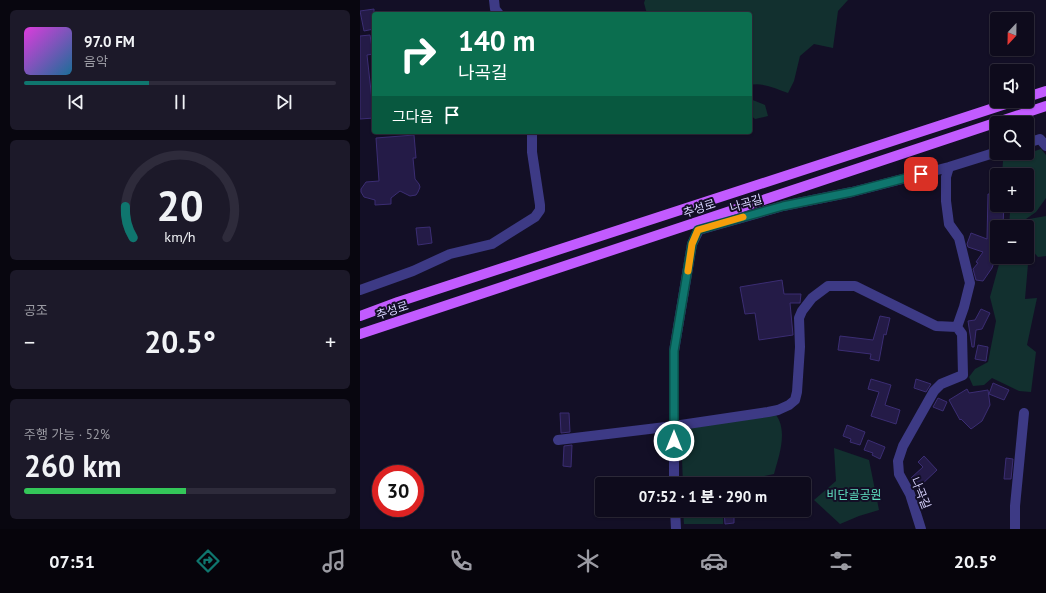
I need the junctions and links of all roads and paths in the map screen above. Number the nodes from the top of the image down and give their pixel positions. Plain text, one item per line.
1 (494, 0) edge
2 (497, 12) edge
3 (1046, 91) edge
4 (1034, 95) edge
5 (1046, 106) edge
6 (994, 108) edge
7 (532, 134) edge
8 (1034, 141) edge
9 (1046, 146) edge
10 (990, 154) edge
11 (949, 167) junction
12 (360, 290) edge
13 (362, 315) edge
14 (957, 327) junction
15 (360, 334) edge
16 (1024, 413) dead end
17 (674, 426) junction
18 (558, 440) dead end
19 (674, 477) edge
20 (675, 517) edge
21 (676, 529) edge
22 (921, 529) edge
23 (1015, 529) edge

1 - 2 street
3 - 4 main road
5 - 15 main road, 추성로
6 - 13 main road, 추성로
7 - 12 street
8 - 9 street
10 - 11 street, 나곡길
11 - 14 street
11 - 17 street, 나곡길
14 - 17 street
14 - 22 street, 나곡길
16 - 23 street
17 - 18 street
17 - 19 street, 나곡길
20 - 21 street

